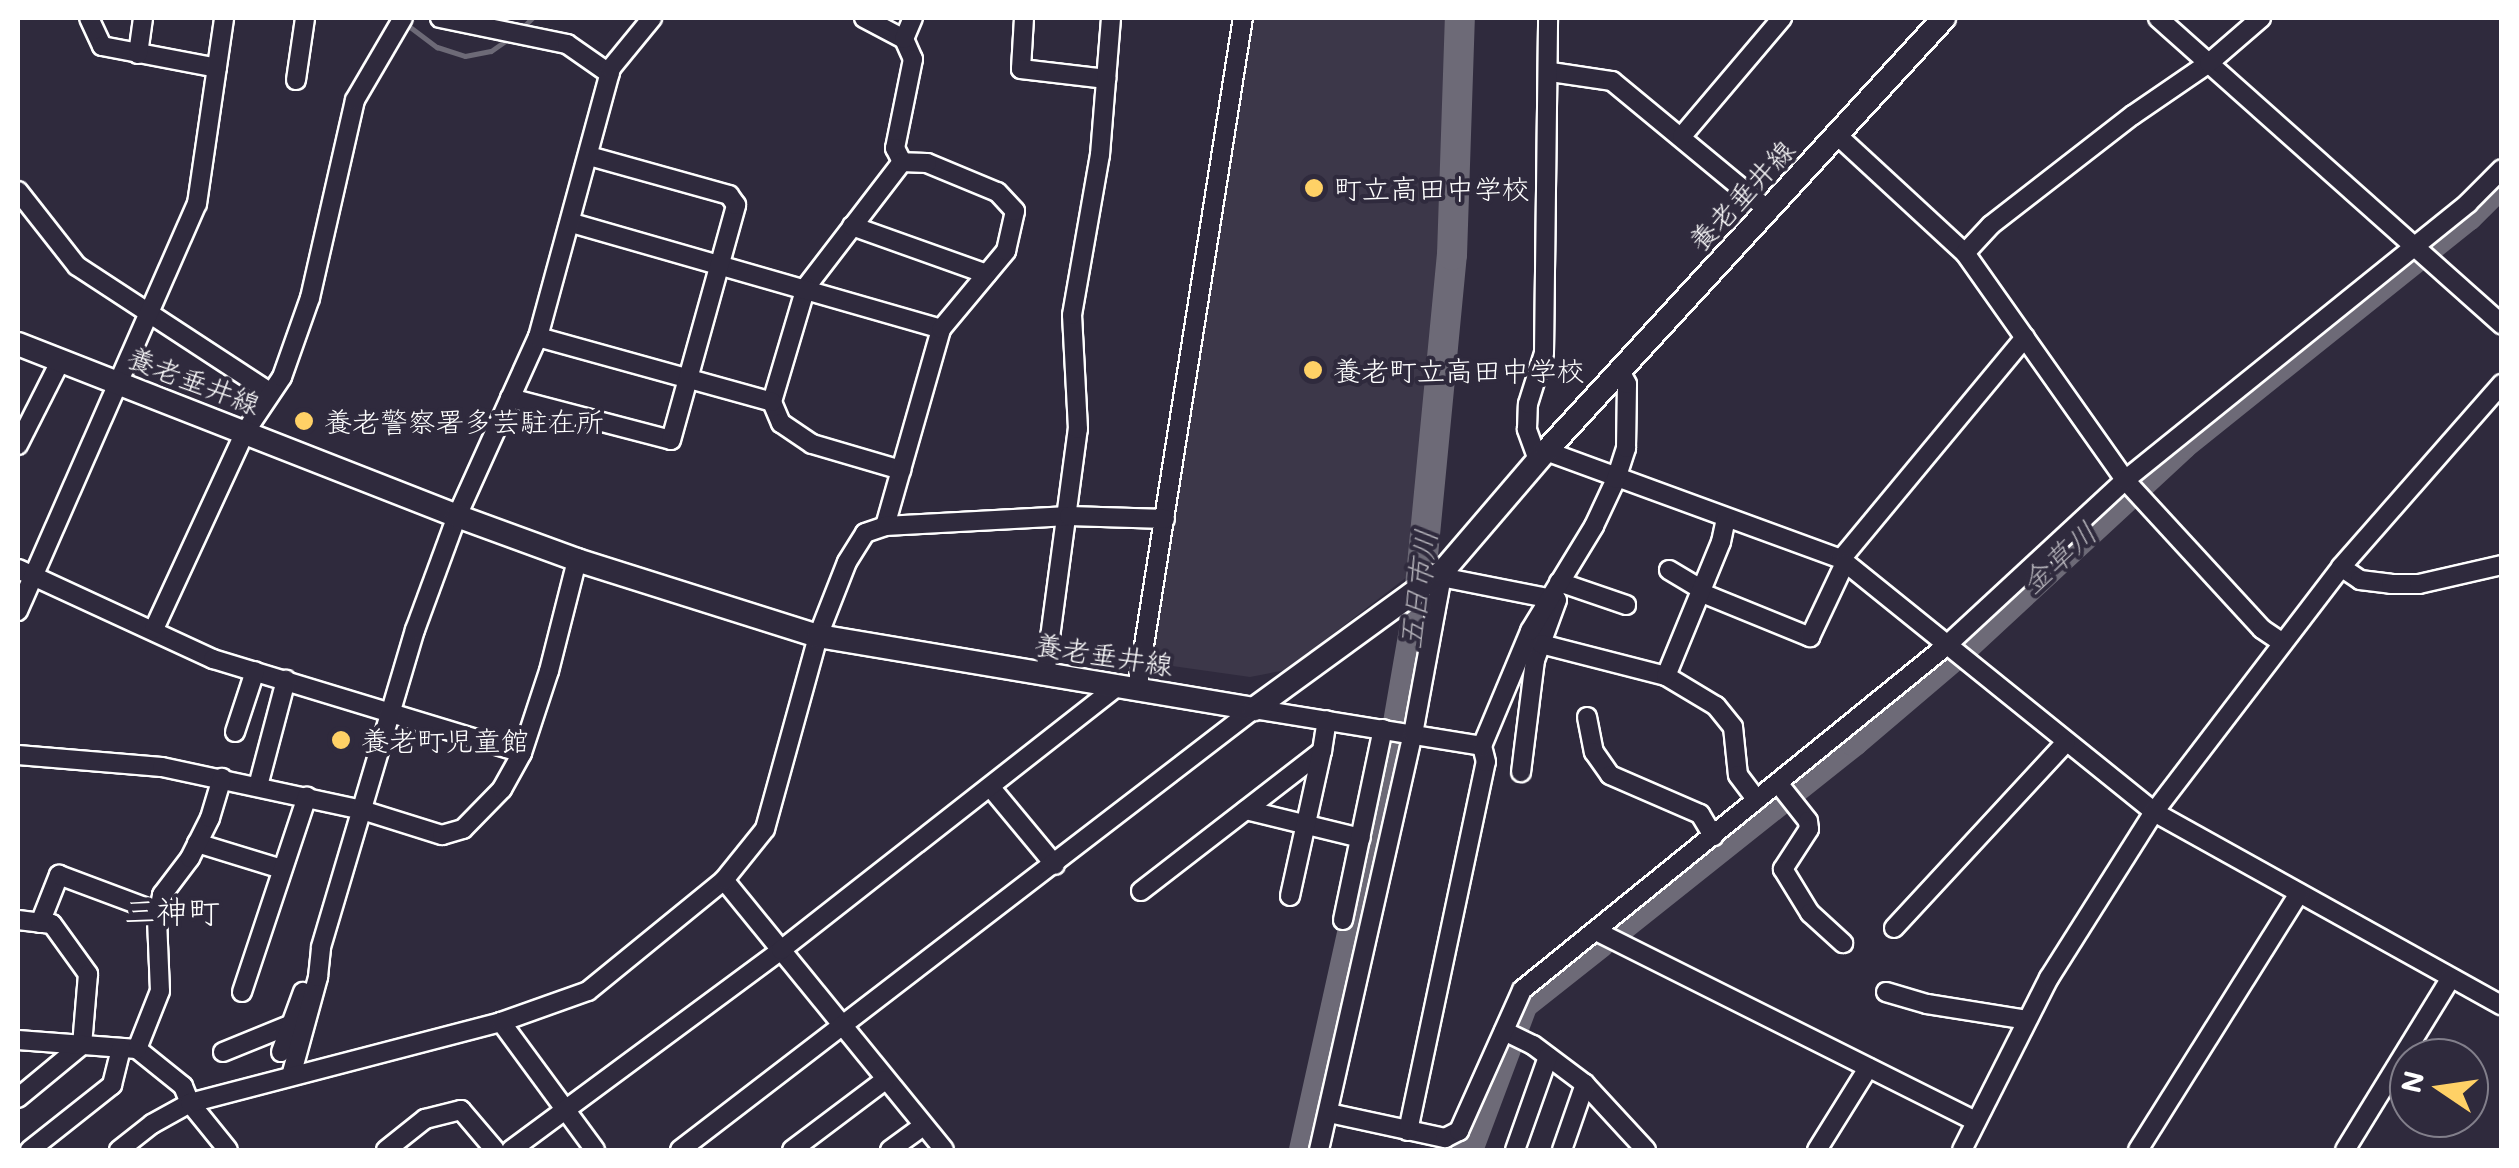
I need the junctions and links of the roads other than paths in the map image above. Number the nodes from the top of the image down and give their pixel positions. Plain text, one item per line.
1 (89, 18) edge
2 (143, 18) edge
3 (224, 18) edge
4 (306, 18) edge
5 (403, 18) edge
6 (440, 18) edge
7 (652, 18) edge
8 (864, 18) edge
9 (913, 18) edge
10 (1024, 18) edge
11 (1111, 18) edge
12 (1243, 18) edge
13 (1548, 18) edge
14 (1782, 18) edge
15 (1944, 18) edge
16 (2158, 18) edge
17 (2261, 18) edge
18 (511, 25) edge
19 (904, 38) junction
20 (138, 54) junction
21 (2209, 63) junction
22 (217, 68) junction
23 (1551, 72) junction
24 (610, 74) junction
25 (1106, 79) junction
26 (296, 80) dead end
27 (1837, 135) junction
28 (1682, 136) junction
29 (589, 156) junction
30 (902, 162) junction
31 (2502, 170) edge
32 (18, 191) edge
33 (1769, 211) junction
34 (572, 223) junction
35 (852, 226) junction
36 (2414, 246) junction
37 (1965, 253) junction
38 (721, 263) junction
39 (987, 274) junction
40 (806, 288) junction
41 (148, 314) junction
42 (2502, 325) edge
43 (941, 329) junction
44 (538, 337) junction
45 (2025, 337) junction
46 (18, 344) edge
47 (61, 360) junction
48 (1620, 371) junction
49 (690, 380) junction
50 (121, 383) junction
51 (2502, 384) edge
52 (268, 391) junction
53 (510, 398) junction
54 (772, 402) junction
55 (245, 432) junction
56 (18, 444) edge
57 (1542, 456) junction
58 (901, 470) junction
59 (1616, 479) junction
60 (2126, 480) junction
61 (457, 516) junction
62 (1069, 516) junction
63 (1165, 518) junction
64 (1726, 519) junction
65 (885, 526) junction
66 (576, 560) junction
67 (1843, 561) junction
68 (2502, 566) edge
69 (2340, 568) junction
70 (1669, 570) dead end
71 (26, 572) edge
72 (1437, 577) junction
73 (1556, 589) junction
74 (1702, 592) junction
75 (1626, 605) dead end
76 (18, 611) edge
77 (154, 629) junction
78 (818, 636) junction
79 (2283, 643) junction
80 (1541, 644) junction
81 (1946, 646) junction
82 (255, 671) junction
83 (1045, 675) junction
84 (1666, 676) junction
85 (286, 680) junction
86 (1128, 688) junction
87 (1254, 709) junction
88 (391, 715) junction
89 (1587, 717) dead end
90 (1327, 720) junction
91 (1383, 729) junction
92 (235, 732) dead end
93 (1413, 734) junction
94 (2066, 742) junction
95 (1482, 746) junction
96 (1322, 751) junction
97 (522, 753) junction
98 (18, 755) edge
99 (1521, 772) dead end
100 (222, 778) junction
101 (258, 786) junction
102 (992, 788) junction
103 (1784, 790) junction
104 (307, 798) junction
105 (1757, 800) junction
106 (362, 810) junction
107 (1246, 810) junction
108 (2154, 812) junction
109 (1306, 826) junction
110 (1713, 836) junction
111 (1361, 838) junction
112 (197, 844) junction
113 (1055, 865) junction
114 (282, 869) junction
115 (724, 880) junction
116 (1141, 891) dead end
117 (2299, 893) junction
118 (1290, 896) dead end
119 (158, 912) junction
120 (18, 920) edge
121 (1342, 920) dead end
122 (40, 922) junction
123 (1894, 928) dead end
124 (1596, 931) junction
125 (1843, 943) dead end
126 (780, 950) junction
127 (319, 964) junction
128 (2451, 978) junction
129 (242, 992) dead end
130 (1886, 992) dead end
131 (2502, 1006) edge
132 (2027, 1020) junction
133 (502, 1022) junction
134 (292, 1024) junction
135 (842, 1027) junction
136 (1511, 1035) junction
137 (18, 1040) edge
138 (82, 1045) junction
139 (129, 1049) junction
140 (224, 1052) dead end
141 (281, 1052) dead end
142 (1548, 1057) junction
143 (1868, 1068) junction
144 (291, 1076) junction
145 (885, 1080) junction
146 (1585, 1084) junction
147 (18, 1098) edge
148 (190, 1103) junction
149 (565, 1110) junction
150 (1330, 1113) junction
151 (1975, 1121) junction
152 (923, 1126) junction
153 (1408, 1130) junction
154 (30, 1150) edge
155 (119, 1150) edge
156 (228, 1150) edge
157 (386, 1150) edge
158 (495, 1150) edge
159 (511, 1150) edge
160 (595, 1150) edge
161 (680, 1150) edge
162 (792, 1150) edge
163 (890, 1150) edge
164 (944, 1150) edge
165 (1320, 1150) edge
166 (1515, 1150) edge
167 (1562, 1150) edge
168 (1646, 1150) edge
169 (1817, 1150) edge
170 (1962, 1150) edge
171 (2138, 1150) edge
172 (2344, 1150) edge

1 - 20 street
2 - 20 street
3 - 22 street
4 - 26 street
5 - 52 street
6 - 18 street
7 - 24 street
8 - 19 street
9 - 19 street
10 - 25 street
11 - 25 street
12 - 63 street
13 - 23 street
14 - 28 street
15 - 27 main road, 養老垂井線
16 - 21 street
17 - 21 street
18 - 24 street
19 - 30 street
20 - 22 street
21 - 36 street
21 - 37 street
22 - 41 street
23 - 28 street
23 - 57 street
24 - 29 street
25 - 62 street
27 - 33 main road, 養老垂井線
27 - 37 street
28 - 33 street
29 - 34 street
29 - 38 street
30 - 35 street
30 - 39 street
31 - 36 street
32 - 41 street
33 - 48 main road, 養老垂井線
34 - 38 street
34 - 44 street
35 - 39 street
35 - 40 street
36 - 42 street
36 - 60 street
37 - 45 street
38 - 40 street
38 - 49 street
39 - 43 street
40 - 43 street
40 - 54 street
41 - 50 street
41 - 52 street
43 - 58 street
44 - 49 street
44 - 53 street
45 - 60 street
45 - 67 street
46 - 47 main road, 養老垂井線
47 - 50 main road, 養老垂井線
47 - 56 street
48 - 57 main road, 養老垂井線
48 - 59 street
49 - 53 street
49 - 54 street
50 - 55 main road, 養老垂井線
50 - 71 street
51 - 69 street
52 - 55 street
53 - 61 street
54 - 58 street
55 - 61 main road, 養老垂井線
55 - 77 street
57 - 59 street
57 - 72 main road, 養老垂井線
58 - 65 street
59 - 64 street
59 - 73 street
60 - 79 street
60 - 81 street
61 - 66 main road, 養老垂井線
61 - 88 street
62 - 63 street
62 - 65 street
62 - 83 street
63 - 86 street
64 - 67 street
64 - 74 street
65 - 78 street
66 - 78 main road, 養老垂井線
66 - 97 street
67 - 74 street
67 - 81 street
68 - 69 street
69 - 79 street
70 - 74 street
71 - 76 street
71 - 77 street
72 - 73 street
72 - 87 main road, 養老垂井線
72 - 93 street
73 - 75 street
73 - 80 street
73 - 95 street
74 - 84 street
77 - 82 street
78 - 83 main road, 養老垂井線
78 - 115 street
79 - 108 street
80 - 84 street
80 - 99 street
81 - 94 street
81 - 103 street
82 - 85 street
82 - 92 street
83 - 86 main road, 養老垂井線
84 - 105 street
85 - 88 street
85 - 101 street
86 - 87 main road, 養老垂井線
86 - 102 street
87 - 90 street
87 - 113 street
88 - 97 street
88 - 106 street
89 - 110 street
90 - 91 street
90 - 96 street
91 - 93 street
91 - 111 street
93 - 95 street
93 - 150 street
94 - 108 street
94 - 123 street
95 - 153 street
96 - 107 street
96 - 109 street
97 - 106 street
98 - 100 street
100 - 101 street
100 - 112 street
101 - 104 street
102 - 113 street
102 - 126 street
103 - 105 street
103 - 125 street
104 - 106 street
104 - 114 street
105 - 110 street
106 - 127 street
107 - 109 street
107 - 116 street
108 - 117 street
108 - 132 street
109 - 111 street
109 - 118 street
110 - 124 street
111 - 121 street
112 - 114 street
112 - 119 street
113 - 135 street
114 - 129 street
115 - 126 street
115 - 133 street
117 - 128 street
117 - 171 street
119 - 122 street
119 - 139 street
120 - 122 street
122 - 138 street
124 - 136 street
124 - 143 street
126 - 135 street
126 - 149 street
127 - 134 street
127 - 144 street
128 - 131 street
128 - 172 street
130 - 132 street
132 - 151 street
133 - 144 street
133 - 149 street
134 - 140 street
134 - 141 street
135 - 145 street
135 - 161 street
136 - 142 street
136 - 153 street
137 - 138 street
138 - 139 street
138 - 147 street
139 - 148 street
139 - 154 street
142 - 146 street
142 - 166 street
143 - 151 street
143 - 169 street
144 - 148 street
145 - 152 street
145 - 162 street
146 - 167 street
146 - 168 street
148 - 155 street
148 - 156 street
149 - 159 street
149 - 160 street
150 - 153 street
150 - 165 street
151 - 170 street
152 - 163 street
152 - 164 street
157 - 158 street

